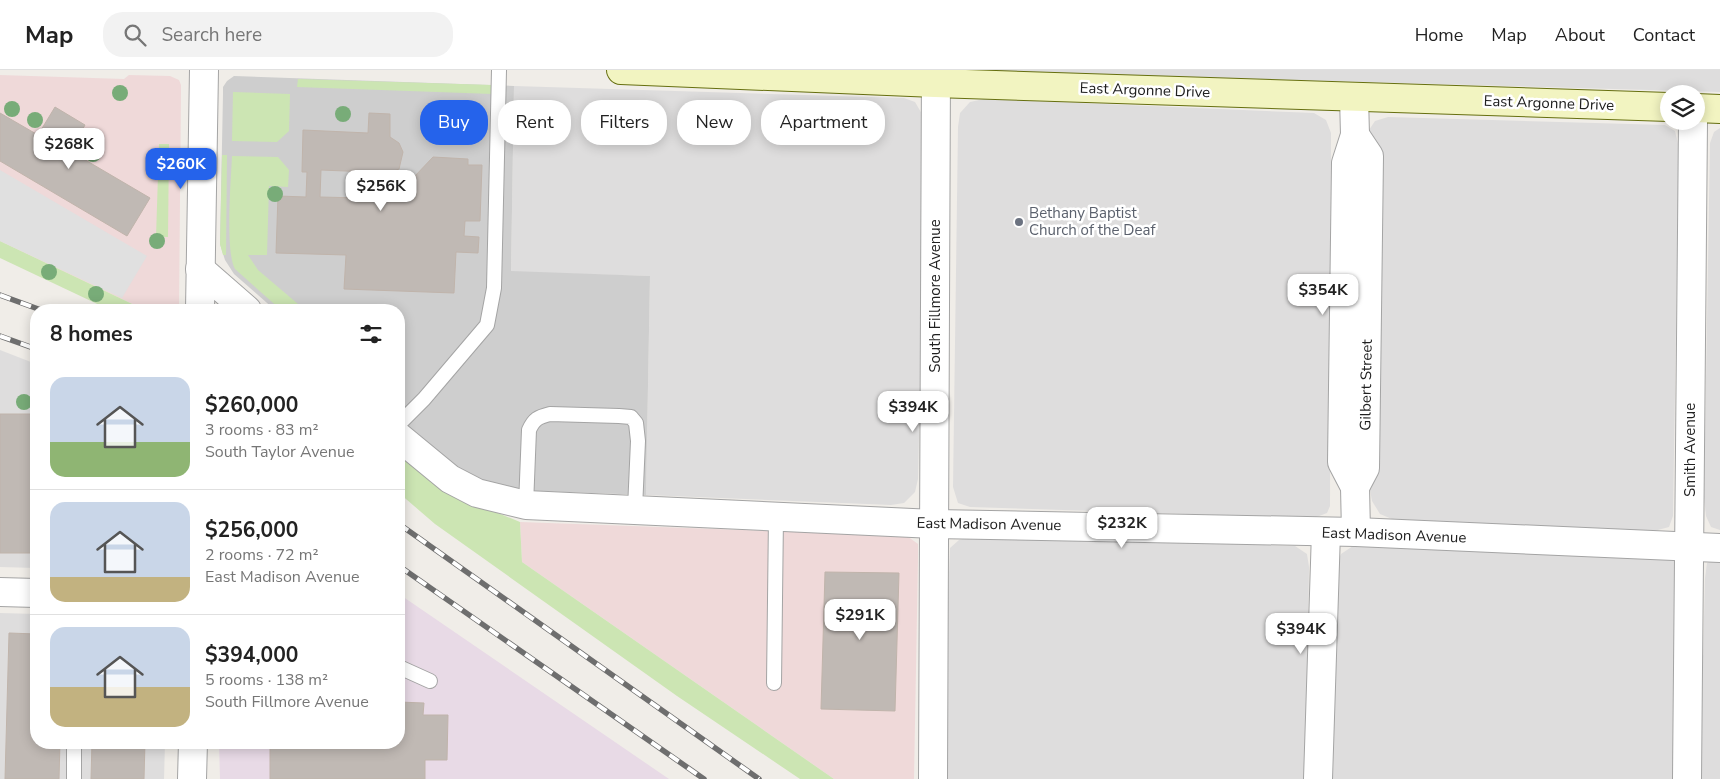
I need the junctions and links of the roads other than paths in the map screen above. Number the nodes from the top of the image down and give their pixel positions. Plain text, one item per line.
1 (204, 70) edge
2 (499, 70) edge
3 (620, 70) edge
4 (936, 76) edge
5 (1354, 97) junction
6 (1660, 107) edge
7 (1705, 108) edge
8 (1720, 109) edge
9 (1693, 130) edge
10 (200, 269) junction
11 (200, 304) edge
12 (240, 304) edge
13 (405, 418) edge
14 (405, 442) edge
15 (526, 505) junction
16 (635, 509) junction
17 (776, 516) junction
18 (934, 524) junction
19 (1326, 532) junction
20 (1356, 532) junction
21 (1690, 547) junction
22 (1720, 548) edge
23 (0, 592) edge
24 (30, 593) edge
25 (405, 670) edge
26 (430, 681) dead end
27 (774, 683) dead end
28 (74, 749) edge
29 (193, 749) edge
30 (74, 779) edge
31 (192, 779) edge
32 (933, 779) edge
33 (1318, 779) edge
34 (1687, 779) edge

1 - 10 street
2 - 13 lane
3 - 4 street, East Argonne Drive
4 - 5 street, East Argonne Drive
4 - 18 street, South Fillmore Avenue
5 - 6 street, East Argonne Drive
5 - 20 street, Gilbert Street
7 - 8 street
9 - 21 street, Smith Avenue
10 - 11 street
10 - 12 street
14 - 15 street, East Madison Avenue
15 - 16 street, East Madison Avenue
15 - 16 lane
16 - 17 street, East Madison Avenue
17 - 18 street, East Madison Avenue
17 - 27 lane
18 - 19 street, East Madison Avenue
18 - 32 street, South Fillmore Avenue
19 - 20 street, East Madison Avenue
19 - 33 street
20 - 21 street, East Madison Avenue
21 - 22 street, East Madison Avenue
21 - 34 street, Smith Avenue
23 - 24 street
25 - 26 lane
28 - 30 lane
29 - 31 street

